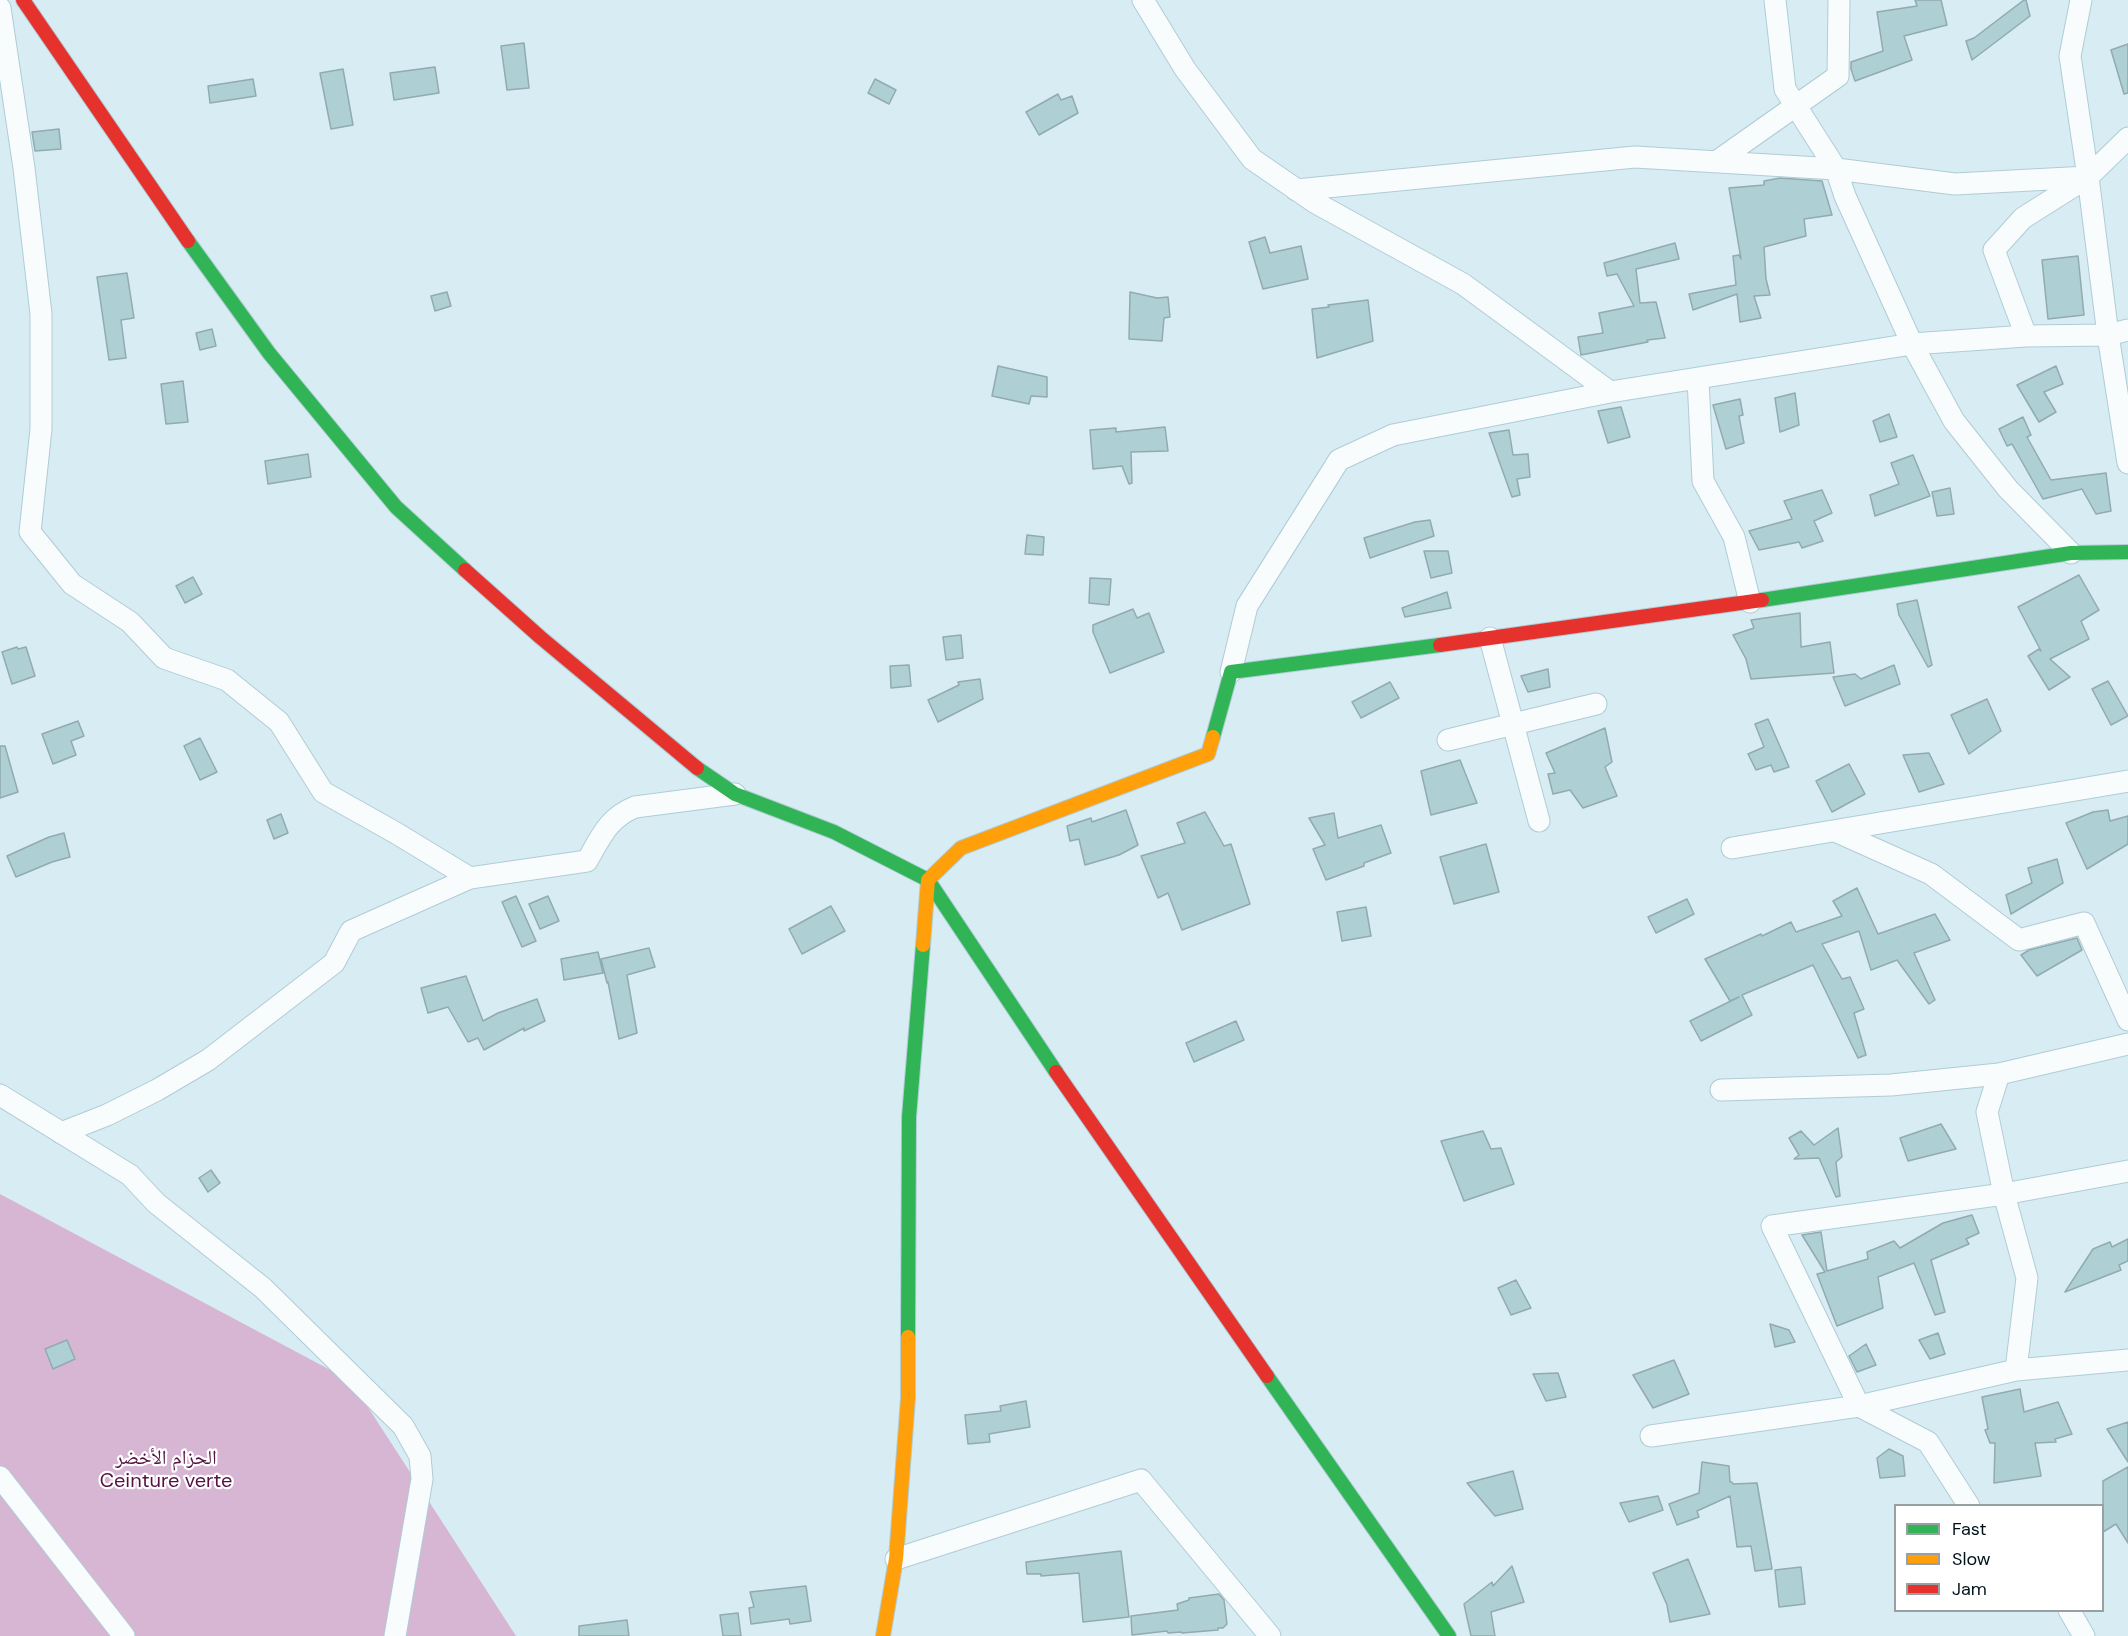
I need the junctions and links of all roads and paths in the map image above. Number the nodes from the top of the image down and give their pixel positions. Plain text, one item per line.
1 (23, 0) edge
2 (1143, 0) edge
3 (1775, 0) edge
4 (1839, 0) edge
5 (2081, 0) edge
6 (0, 8) edge
7 (1796, 106) junction
8 (2128, 138) edge
9 (1716, 162) junction
10 (1836, 169) junction
11 (2088, 177) junction
12 (1296, 190) junction
13 (2118, 332) edge
14 (2026, 336) junction
15 (1912, 344) junction
16 (1698, 379) junction
17 (1610, 392) junction
18 (2128, 463) edge
19 (2128, 552) edge
20 (2071, 553) junction
21 (1750, 602) junction
22 (1490, 638) junction
23 (1231, 672) junction
24 (1596, 704) dead end
25 (1513, 724) junction
26 (1449, 740) dead end
27 (2128, 781) edge
28 (735, 794) junction
29 (1539, 820) dead end
30 (1835, 831) junction
31 (1732, 848) dead end
32 (470, 878) junction
33 (928, 880) junction
34 (2128, 1020) edge
35 (2128, 1044) edge
36 (1999, 1074) junction
37 (1721, 1090) dead end
38 (0, 1095) edge
39 (61, 1133) junction
40 (2128, 1171) edge
41 (2004, 1194) junction
42 (2128, 1360) edge
43 (2016, 1370) junction
44 (1859, 1406) junction
45 (1650, 1436) dead end
46 (0, 1477) edge
47 (1968, 1504) edge
48 (896, 1559) junction
49 (2070, 1612) edge
50 (124, 1636) edge
51 (395, 1636) edge
52 (883, 1636) edge
53 (1270, 1636) edge
54 (1449, 1636) edge
55 (2084, 1636) edge

1 - 28 street
2 - 12 street
3 - 7 street
4 - 7 street
5 - 11 street
6 - 32 street
7 - 9 street
7 - 10 street
8 - 11 street
9 - 10 street
9 - 12 street
10 - 11 street
10 - 15 street
11 - 13 street
11 - 14 street
12 - 17 street
13 - 14 street
13 - 18 street
14 - 15 street
15 - 16 street
15 - 20 street
16 - 17 street
16 - 21 street
17 - 23 street
19 - 20 street
20 - 21 street
21 - 22 street
22 - 23 street
22 - 25 street
23 - 33 street
24 - 25 street
25 - 26 street
25 - 29 street
27 - 30 street
28 - 32 street
28 - 33 street
30 - 31 street
30 - 34 street
32 - 39 street
33 - 48 street
33 - 54 street
35 - 36 street
36 - 37 street
36 - 41 street
38 - 39 street
39 - 51 street
40 - 41 street
41 - 43 street
41 - 44 street
42 - 43 street
43 - 44 street
44 - 45 street
44 - 47 street
46 - 50 street
48 - 52 street
48 - 53 street
49 - 55 street

